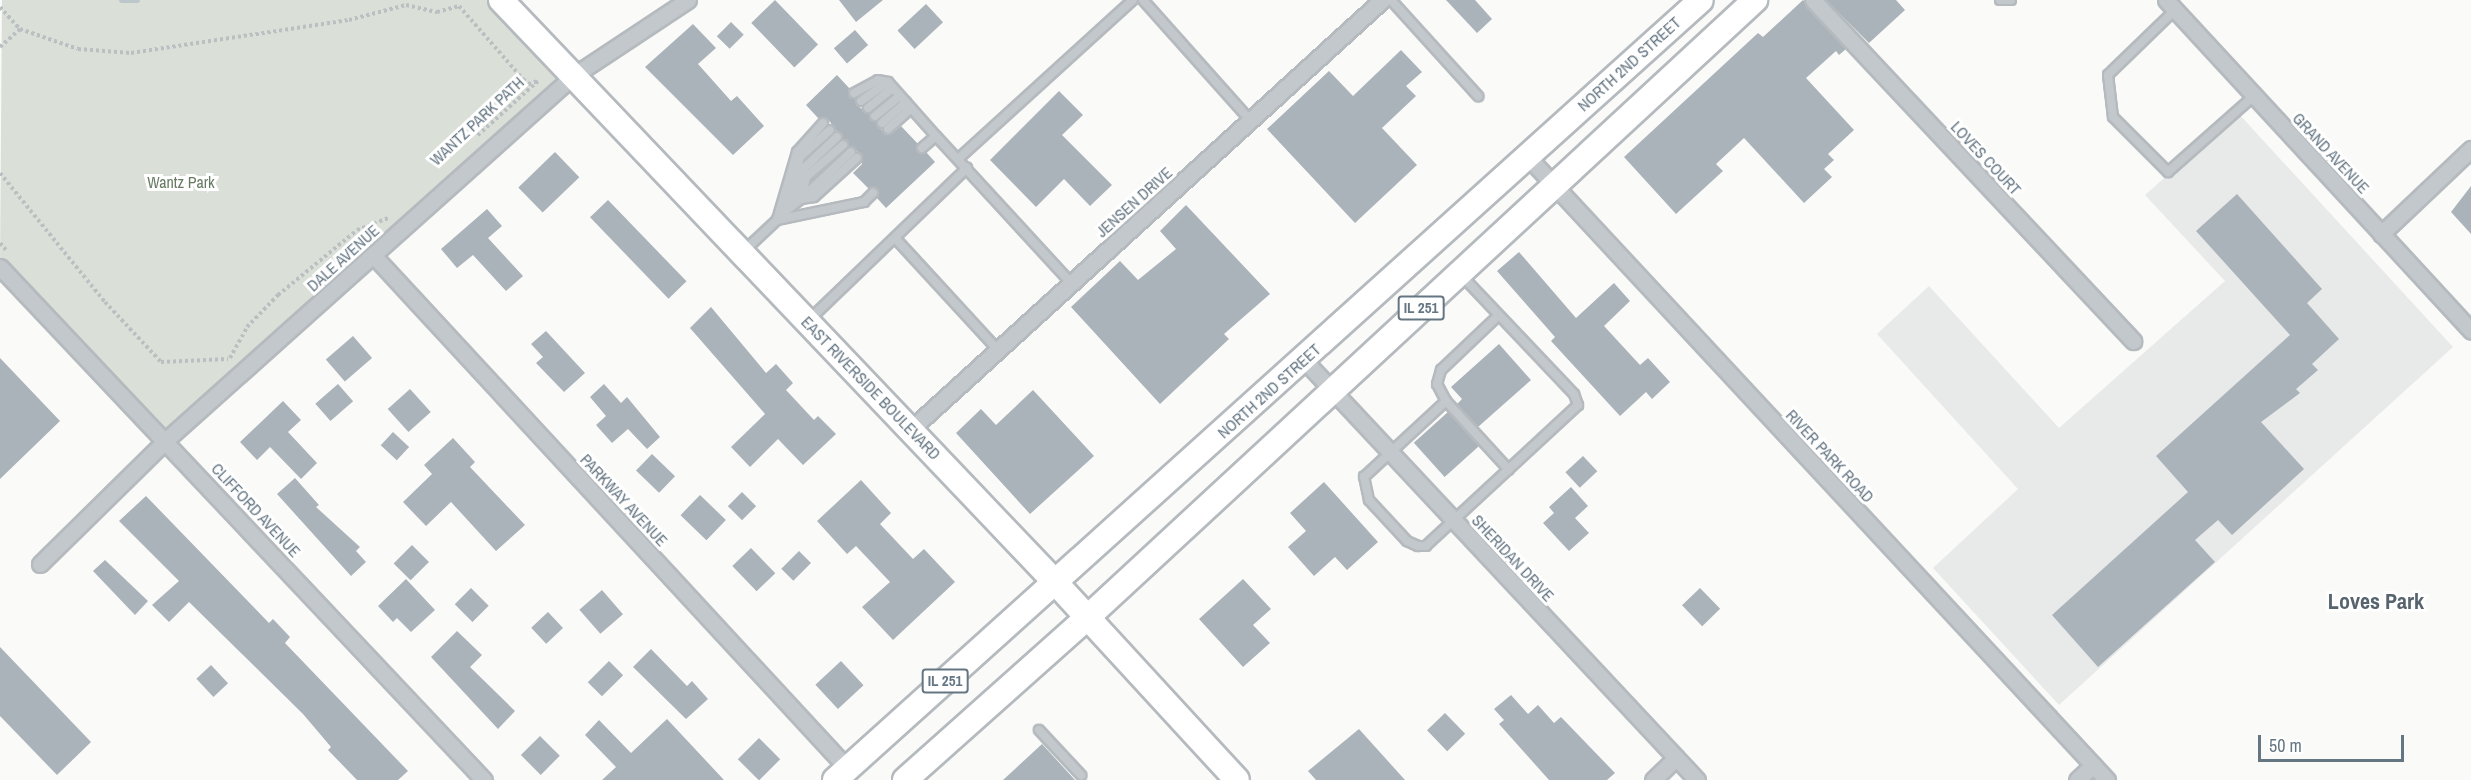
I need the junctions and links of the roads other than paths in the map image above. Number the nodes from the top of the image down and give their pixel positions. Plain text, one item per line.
1 (501, 0) edge
2 (688, 0) edge
3 (1133, 0) edge
4 (1143, 0) edge
5 (1382, 0) edge
6 (1391, 0) edge
7 (1701, 0) edge
8 (1755, 0) edge
9 (1814, 0) edge
10 (2000, 0) edge
11 (2010, 1) edge
12 (2171, 5) edge
13 (573, 75) junction
14 (890, 85) junction
15 (854, 93) dead end
16 (1478, 96) dead end
17 (2254, 96) junction
18 (861, 100) dead end
19 (906, 102) junction
20 (868, 108) dead end
21 (875, 116) dead end
22 (1250, 120) junction
23 (823, 123) dead end
24 (885, 126) dead end
25 (830, 130) dead end
26 (936, 136) junction
27 (837, 137) dead end
28 (843, 144) dead end
29 (922, 148) dead end
30 (2471, 149) edge
31 (854, 155) dead end
32 (1527, 156) junction
33 (958, 159) junction
34 (967, 168) junction
35 (1553, 185) junction
36 (873, 194) dead end
37 (801, 199) junction
38 (792, 206) junction
39 (785, 212) junction
40 (777, 220) junction
41 (2381, 234) junction
42 (895, 238) junction
43 (742, 253) junction
44 (373, 255) junction
45 (0, 267) edge
46 (1459, 273) junction
47 (1071, 284) junction
48 (1498, 316) junction
49 (807, 322) junction
50 (2471, 331) edge
51 (2133, 341) dead end
52 (998, 350) junction
53 (1304, 360) junction
54 (1332, 390) junction
55 (1446, 400) junction
56 (910, 430) junction
57 (166, 440) junction
58 (1389, 451) junction
59 (1509, 470) junction
60 (1454, 520) junction
61 (40, 564) dead end
62 (1054, 581) junction
63 (1088, 617) junction
64 (1040, 730) dead end
65 (1676, 758) junction
66 (2093, 765) junction
67 (842, 774) edge
68 (1081, 775) dead end
69 (478, 778) edge
70 (905, 780) edge
71 (1236, 780) edge
72 (1653, 780) edge
73 (1696, 780) edge
74 (2077, 780) edge
75 (2107, 780) edge

1 - 13 main road, EAST RIVERSIDE BOULEVARD
2 - 13 street, DALE AVENUE
3 - 33 lane
4 - 22 lane
5 - 22 street, JENSEN DRIVE
6 - 16 lane
7 - 32 main road, NORTH 2ND STREET / IL 251
8 - 35 main road, IL 251
9 - 51 street, LOVES COURT
10 - 11 lane
12 - 17 street, GRAND AVENUE
12 - 17 lane
13 - 43 main road, EAST RIVERSIDE BOULEVARD
13 - 44 street, DALE AVENUE
14 - 15 lane
14 - 18 lane
14 - 19 lane
14 - 20 lane
17 - 41 street, GRAND AVENUE
19 - 21 lane
19 - 24 lane
19 - 26 lane
22 - 47 street, JENSEN DRIVE
23 - 40 lane
25 - 39 lane
26 - 29 lane
26 - 33 lane
27 - 38 lane
28 - 37 lane
30 - 41 street
31 - 37 lane
32 - 35 street, RIVER PARK ROAD
32 - 53 main road, NORTH 2ND STREET / IL 251
33 - 34 lane
34 - 42 lane
34 - 47 lane
35 - 46 main road, IL 251
35 - 66 street, RIVER PARK ROAD
36 - 40 lane
37 - 38 lane
38 - 39 lane
39 - 40 lane
40 - 43 lane
41 - 50 street, GRAND AVENUE
42 - 49 lane
42 - 52 lane
43 - 49 main road, EAST RIVERSIDE BOULEVARD
44 - 57 street, DALE AVENUE
44 - 67 street, PARKWAY AVENUE
45 - 57 street, CLIFFORD AVENUE
46 - 48 lane
46 - 54 main road, IL 251
47 - 52 street, JENSEN DRIVE
48 - 55 lane
48 - 59 lane
49 - 56 main road, EAST RIVERSIDE BOULEVARD
52 - 56 street, JENSEN DRIVE
53 - 54 street, SHERIDAN DRIVE
53 - 62 main road, NORTH 2ND STREET / IL 251
54 - 58 street, SHERIDAN DRIVE
54 - 63 main road, IL 251
55 - 58 lane
55 - 59 lane
56 - 62 main road, EAST RIVERSIDE BOULEVARD
57 - 61 street, DALE AVENUE
57 - 69 street, CLIFFORD AVENUE
58 - 60 street, SHERIDAN DRIVE
58 - 60 lane
59 - 60 lane
60 - 65 street, SHERIDAN DRIVE
62 - 63 main road, EAST RIVERSIDE BOULEVARD
62 - 67 main road, NORTH 2ND STREET / IL 251
63 - 70 main road, IL 251
63 - 71 main road, EAST RIVERSIDE BOULEVARD
64 - 68 lane
65 - 72 street
65 - 73 street, SHERIDAN DRIVE
66 - 74 street
66 - 75 street, RIVER PARK ROAD

